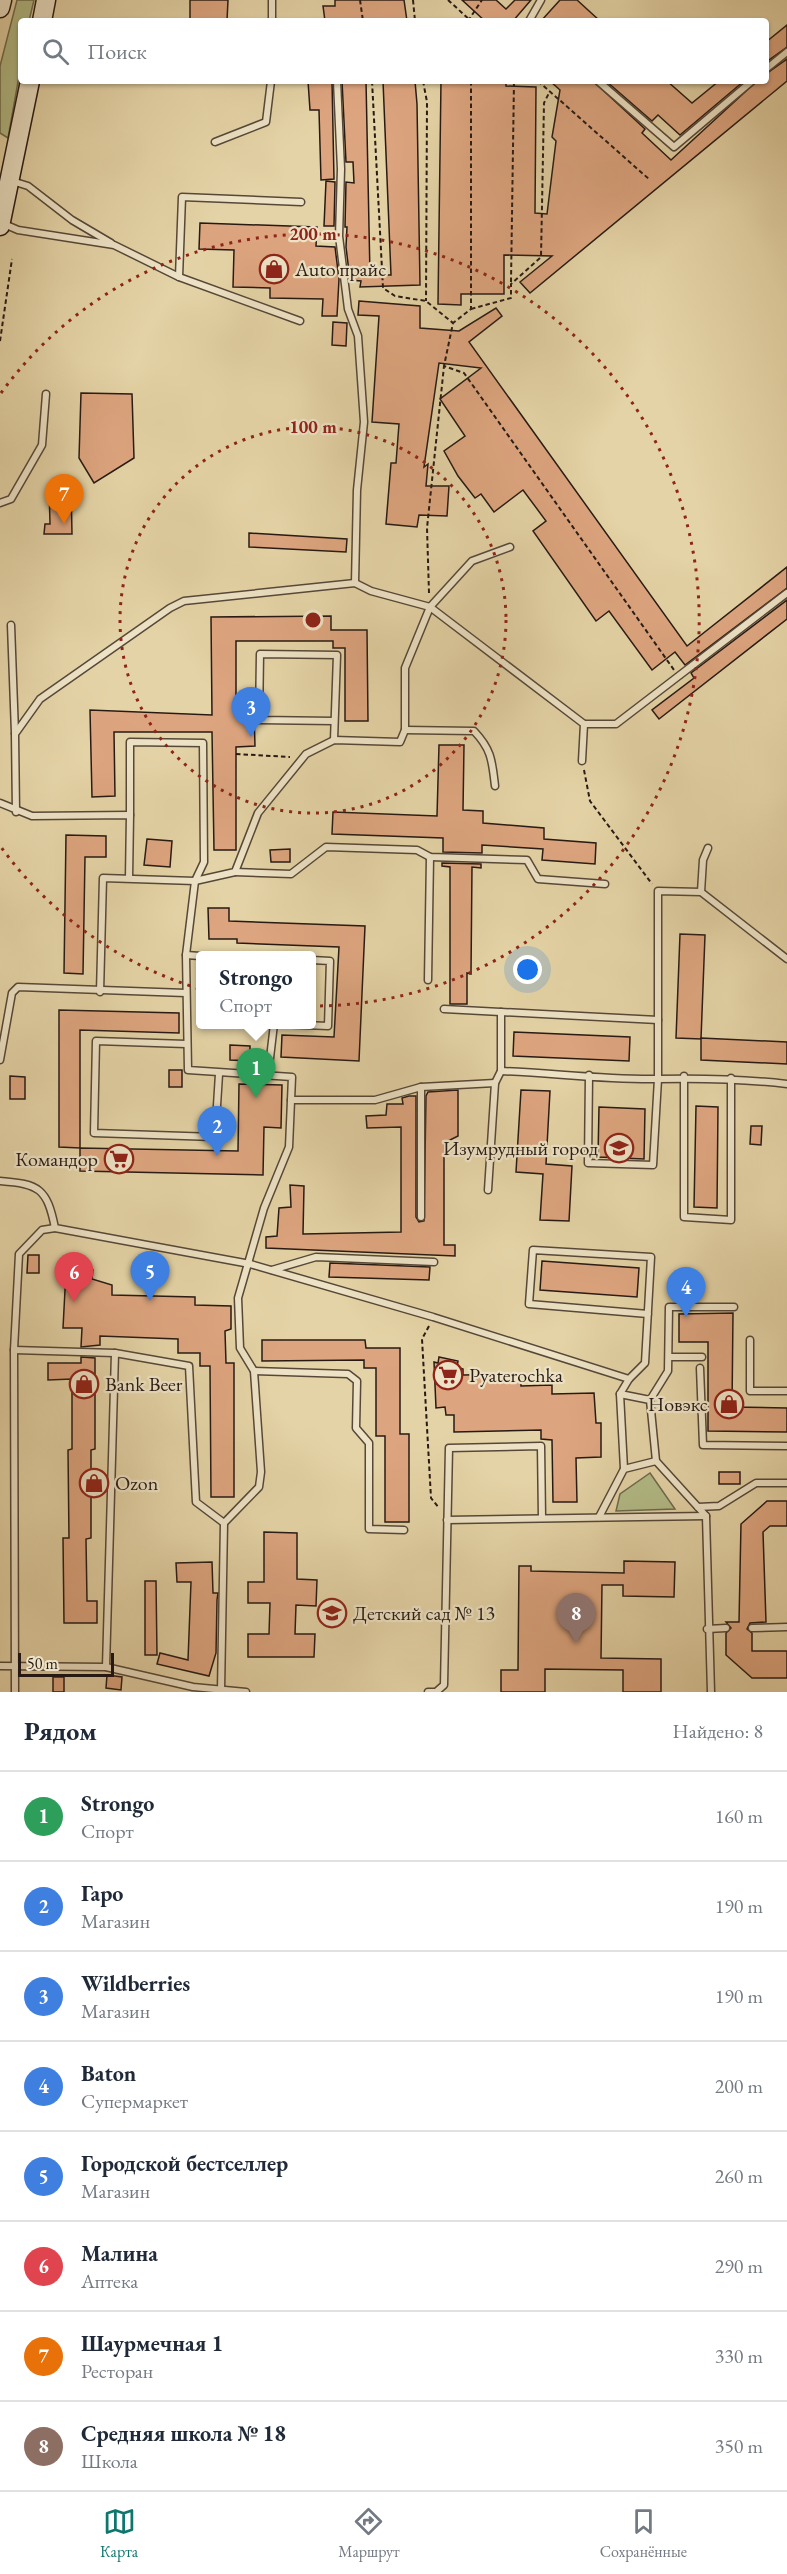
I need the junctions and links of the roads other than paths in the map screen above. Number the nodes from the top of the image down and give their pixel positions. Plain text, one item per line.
1 (2, 0) edge
2 (46, 0) edge
3 (272, 0) edge
4 (541, 0) edge
5 (0, 8) edge
6 (43, 18) edge
7 (272, 18) edge
8 (531, 18) edge
9 (787, 52) edge
10 (769, 67) edge
11 (29, 84) edge
12 (271, 84) edge
13 (337, 84) edge
14 (601, 84) edge
15 (748, 84) edge
16 (215, 142) dead end
17 (5, 178) edge
18 (301, 202) dead end
19 (0, 223) edge
20 (114, 245) junction
21 (179, 277) junction
22 (300, 321) dead end
23 (45, 394) dead end
24 (0, 503) edge
25 (510, 547) dead end
26 (355, 583) junction
27 (787, 593) edge
28 (430, 607) junction
29 (11, 625) dead end
30 (334, 721) junction
31 (584, 724) junction
32 (405, 730) junction
33 (15, 734) junction
34 (334, 740) junction
35 (582, 761) road end
36 (495, 786) dead end
37 (0, 803) edge
38 (16, 812) junction
39 (130, 815) junction
40 (708, 849) dead end
41 (430, 857) junction
42 (234, 872) junction
43 (129, 878) junction
44 (195, 881) junction
45 (605, 884) dead end
46 (701, 892) junction
47 (186, 955) junction
48 (196, 956) edge
49 (787, 959) edge
50 (316, 960) edge
51 (428, 980) dead end
52 (100, 992) junction
53 (186, 993) junction
54 (444, 1009) dead end
55 (501, 1012) junction
56 (658, 1020) junction
57 (316, 1026) edge
58 (273, 1029) edge
59 (186, 1044) junction
60 (0, 1060) edge
61 (501, 1071) junction
62 (219, 1074) junction
63 (268, 1075) junction
64 (589, 1075) junction
65 (684, 1076) junction
66 (731, 1078) junction
67 (658, 1079) junction
68 (495, 1083) junction
69 (787, 1084) edge
70 (421, 1087) junction
71 (291, 1100) junction
72 (0, 1181) edge
73 (488, 1190) dead end
74 (421, 1217) dead end
75 (55, 1228) junction
76 (434, 1262) dead end
77 (250, 1264) junction
78 (272, 1270) junction
79 (734, 1307) dead end
80 (648, 1314) junction
81 (750, 1340) dead end
82 (15, 1350) junction
83 (115, 1353) junction
84 (669, 1357) junction
85 (702, 1357) dead end
86 (700, 1368) dead end
87 (254, 1371) junction
88 (629, 1379) junction
89 (787, 1391) edge
90 (620, 1394) junction
91 (650, 1400) junction
92 (787, 1446) edge
93 (656, 1461) junction
94 (624, 1469) junction
95 (787, 1483) edge
96 (697, 1506) junction
97 (706, 1516) junction
98 (598, 1517) junction
99 (542, 1518) junction
100 (447, 1520) junction
101 (224, 1523) junction
102 (404, 1530) dead end
103 (787, 1627) edge
104 (726, 1628) dead end
105 (752, 1628) dead end
106 (707, 1629) junction
107 (0, 1666) edge
108 (15, 1666) junction
109 (106, 1666) junction
110 (191, 1690) edge
111 (221, 1690) junction
112 (15, 1692) edge
113 (246, 1692) edge
114 (428, 1692) edge
115 (711, 1692) edge

1 - 5 main road
2 - 6 main road
3 - 7 lane
4 - 8 lane
9 - 10 lane
11 - 17 main road
12 - 16 lane
13 - 26 lane
14 - 15 lane
17 - 19 main road
17 - 20 lane
18 - 21 lane
19 - 20 lane
20 - 21 lane
21 - 22 lane
23 - 24 lane
25 - 28 lane
26 - 28 lane
26 - 33 lane
27 - 31 lane
28 - 31 lane
28 - 32 lane
29 - 33 lane
30 - 30 lane
30 - 34 lane
31 - 35 lane
32 - 34 lane
32 - 36 lane
33 - 38 lane
34 - 42 lane
37 - 38 lane
38 - 39 lane
39 - 43 lane
39 - 44 lane
40 - 46 lane
41 - 42 lane
41 - 45 lane
41 - 51 lane
42 - 44 lane
43 - 44 lane
43 - 52 lane
44 - 47 lane
46 - 49 lane
46 - 56 lane
47 - 48 lane
47 - 53 lane
50 - 57 lane
52 - 53 lane
52 - 60 lane
53 - 59 lane
54 - 55 lane
55 - 56 lane
55 - 61 lane
56 - 67 lane
58 - 63 lane
59 - 62 lane
59 - 62 lane
61 - 64 lane
61 - 68 lane
62 - 63 lane
63 - 71 lane
64 - 67 lane
64 - 67 lane
65 - 66 lane
65 - 66 lane
65 - 67 lane
66 - 69 lane
68 - 70 lane
68 - 73 lane
70 - 71 lane
70 - 74 lane
71 - 77 lane
72 - 75 lane
75 - 77 lane
75 - 82 lane
76 - 78 lane
77 - 78 lane
77 - 87 lane
78 - 88 lane
79 - 84 lane
80 - 80 lane
80 - 88 lane
81 - 89 lane
82 - 83 lane
82 - 108 lane
83 - 101 lane
83 - 109 lane
84 - 85 lane
84 - 91 lane
86 - 92 lane
87 - 101 lane
87 - 102 lane
88 - 90 lane
90 - 91 lane
90 - 94 lane
91 - 93 lane
93 - 94 lane
93 - 96 lane
94 - 98 lane
95 - 96 lane
96 - 97 lane
97 - 98 lane
97 - 106 lane
98 - 99 lane
99 - 100 lane
99 - 100 lane
100 - 114 lane
101 - 111 lane
103 - 105 lane
104 - 106 lane
106 - 115 lane
107 - 108 lane
108 - 109 lane
108 - 112 lane
109 - 110 lane
110 - 111 lane
111 - 113 lane

